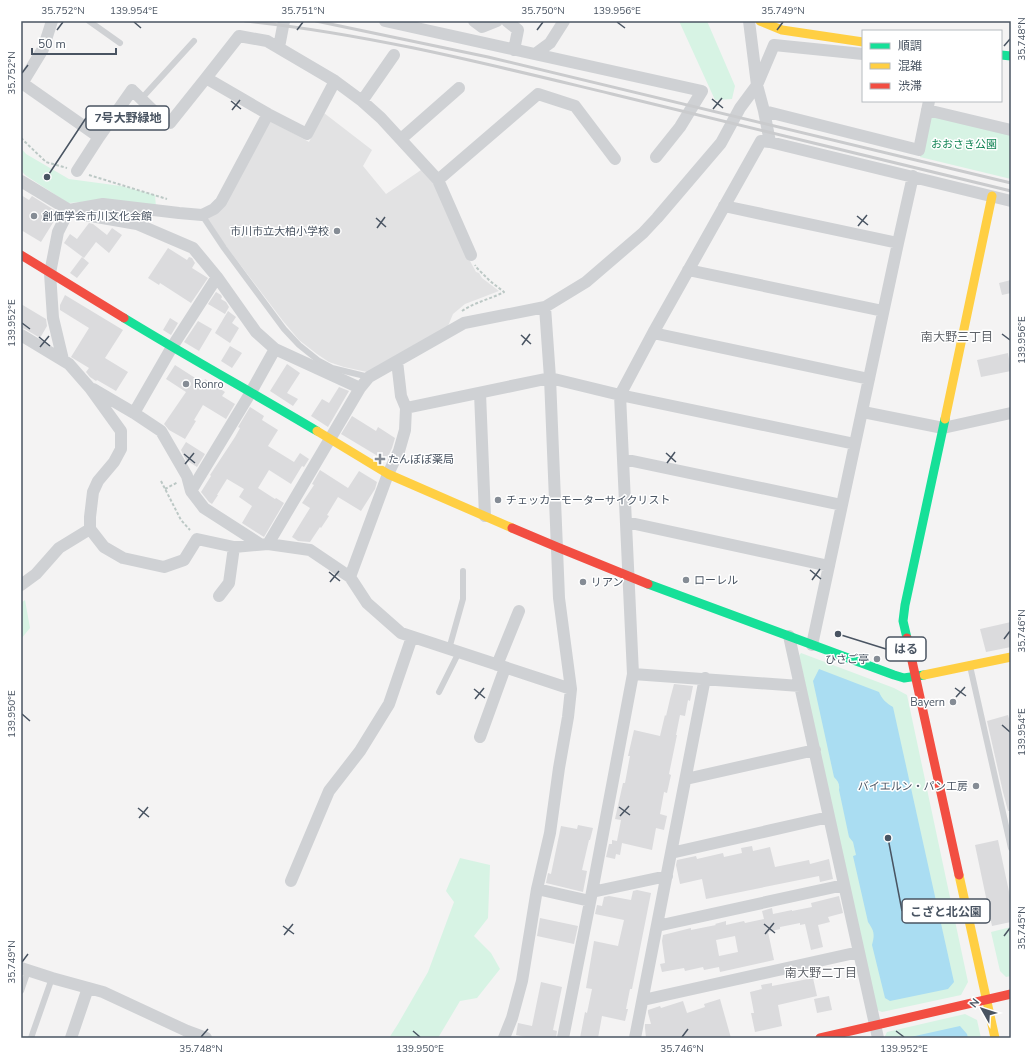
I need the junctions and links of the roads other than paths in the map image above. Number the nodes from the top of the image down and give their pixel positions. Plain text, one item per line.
1 (52, 21) edge
2 (89, 21) edge
3 (284, 21) edge
4 (385, 21) edge
5 (474, 21) edge
6 (498, 21) edge
7 (507, 21) edge
8 (564, 21) edge
9 (749, 21) edge
10 (760, 21) edge
11 (781, 25) edge
12 (194, 41) dead end
13 (862, 42) edge
14 (120, 43) dead end
15 (278, 47) junction
16 (514, 50) junction
17 (535, 54) junction
18 (862, 54) edge
19 (394, 56) dead end
20 (206, 78) junction
21 (335, 81) junction
22 (22, 84) edge
23 (757, 85) junction
24 (459, 88) dead end
25 (142, 98) junction
26 (362, 101) junction
27 (928, 105) edge
28 (764, 111) junction
29 (268, 114) junction
30 (1011, 130) edge
31 (99, 137) junction
32 (401, 139) junction
33 (770, 142) junction
34 (656, 157) dead end
35 (614, 159) dead end
36 (77, 171) road end
37 (913, 176) junction
38 (438, 180) junction
39 (21, 181) edge
40 (992, 196) junction
41 (1011, 201) edge
42 (724, 206) junction
43 (69, 210) junction
44 (202, 214) junction
45 (898, 243) junction
46 (21, 255) edge
47 (470, 255) road end
48 (688, 270) junction
49 (50, 273) junction
50 (217, 277) junction
51 (545, 306) junction
52 (883, 311) junction
53 (653, 333) junction
54 (21, 335) edge
55 (172, 347) junction
56 (275, 349) junction
57 (63, 360) junction
58 (397, 361) junction
59 (369, 377) junction
60 (550, 378) junction
61 (869, 379) junction
62 (90, 388) junction
63 (360, 388) junction
64 (251, 392) junction
65 (480, 393) junction
66 (620, 395) junction
67 (406, 408) junction
68 (863, 412) junction
69 (134, 413) junction
70 (1011, 413) edge
71 (943, 428) junction
72 (329, 440) junction
73 (855, 444) junction
74 (624, 459) junction
75 (388, 474) junction
76 (191, 491) junction
77 (842, 505) junction
78 (485, 516) junction
79 (626, 522) junction
80 (90, 529) junction
81 (264, 544) junction
82 (234, 547) junction
83 (557, 547) junction
84 (829, 566) junction
85 (463, 571) dead end
86 (628, 576) junction
87 (350, 577) junction
88 (21, 585) edge
89 (219, 596) dead end
90 (519, 611) dead end
91 (789, 636) junction
92 (412, 637) junction
93 (812, 645) junction
94 (454, 651) junction
95 (1011, 656) edge
96 (970, 665) junction
97 (501, 666) junction
98 (633, 674) junction
99 (915, 677) junction
100 (705, 678) junction
101 (800, 686) junction
102 (571, 690) junction
103 (438, 692) dead end
104 (480, 737) dead end
105 (814, 750) junction
106 (686, 779) junction
107 (829, 816) junction
108 (1011, 848) edge
109 (671, 853) junction
110 (667, 876) junction
111 (291, 880) dead end
112 (844, 885) junction
113 (536, 889) junction
114 (591, 896) junction
115 (657, 926) junction
116 (859, 952) junction
117 (24, 969) edge
118 (52, 978) junction
119 (88, 988) junction
120 (21, 991) edge
121 (1011, 994) edge
122 (643, 1000) junction
123 (986, 1000) junction
124 (877, 1032) edge
125 (31, 1038) edge
126 (71, 1038) edge
127 (206, 1038) edge
128 (504, 1038) edge
129 (563, 1038) edge
130 (635, 1038) edge
131 (820, 1038) edge
132 (995, 1038) edge

1 - 22 street
2 - 14 lane
3 - 15 street
4 - 16 street
5 - 6 street
7 - 16 street
8 - 17 street
9 - 23 street
10 - 11 street
11 - 13 street
12 - 25 lane
15 - 20 street
15 - 21 street
16 - 17 street
17 - 34 street
18 - 23 street
19 - 26 street
20 - 25 street
20 - 29 street
21 - 26 street
21 - 29 street
22 - 31 street
23 - 28 street
23 - 51 street
24 - 32 street
25 - 31 street
26 - 32 street
27 - 28 street
27 - 30 street
28 - 33 street
29 - 44 street
31 - 36 street
32 - 38 street
33 - 37 street
33 - 42 street
35 - 38 street
37 - 40 street
37 - 45 street
38 - 47 street
39 - 43 street
40 - 41 street
40 - 71 street
42 - 45 street
42 - 48 street
43 - 44 street
43 - 49 street
43 - 50 street
44 - 59 lane
45 - 52 street
46 - 49 street
48 - 52 street
48 - 53 street
49 - 55 street
49 - 57 street
50 - 55 street
50 - 56 street
51 - 58 street
51 - 60 street
52 - 61 street
53 - 61 street
53 - 66 street
54 - 57 street
55 - 64 street
55 - 69 street
56 - 63 street
56 - 64 street
57 - 62 street
58 - 59 street
58 - 67 street
59 - 63 street
60 - 65 street
60 - 66 street
60 - 83 street
61 - 68 street
62 - 69 street
62 - 80 street
63 - 72 street
64 - 72 street
64 - 76 street
65 - 67 street
65 - 78 street
66 - 73 street
66 - 74 street
67 - 75 street
68 - 71 street
68 - 73 street
69 - 76 street
70 - 71 street
71 - 99 street
72 - 75 street
72 - 81 street
73 - 77 street
74 - 77 street
74 - 79 street
75 - 78 street
75 - 87 street
76 - 81 street
77 - 84 street
78 - 83 street
79 - 84 street
79 - 86 street
80 - 82 street
80 - 88 street
81 - 82 street
81 - 87 street
82 - 89 street
83 - 86 street
83 - 102 street
84 - 93 street
85 - 94 lane
86 - 91 street
86 - 98 street
87 - 92 street
90 - 97 street
91 - 93 street
91 - 101 street
92 - 94 street
92 - 111 street
93 - 99 street
94 - 97 street
94 - 103 lane
95 - 96 street
96 - 99 street
96 - 108 lane
97 - 102 street
97 - 104 street
98 - 100 street
98 - 114 street
99 - 123 street
100 - 101 street
100 - 106 street
101 - 105 street
102 - 113 street
105 - 106 street
105 - 107 street
106 - 109 street
107 - 109 street
107 - 112 street
109 - 110 street
110 - 114 street
110 - 115 street
112 - 115 street
112 - 116 street
113 - 114 street
113 - 128 street
114 - 129 street
115 - 122 street
116 - 122 street
116 - 124 street
117 - 118 street
117 - 120 lane
118 - 119 street
118 - 125 lane
119 - 126 street
119 - 127 street
121 - 123 street
122 - 130 street
123 - 124 street
123 - 132 street
124 - 131 street

